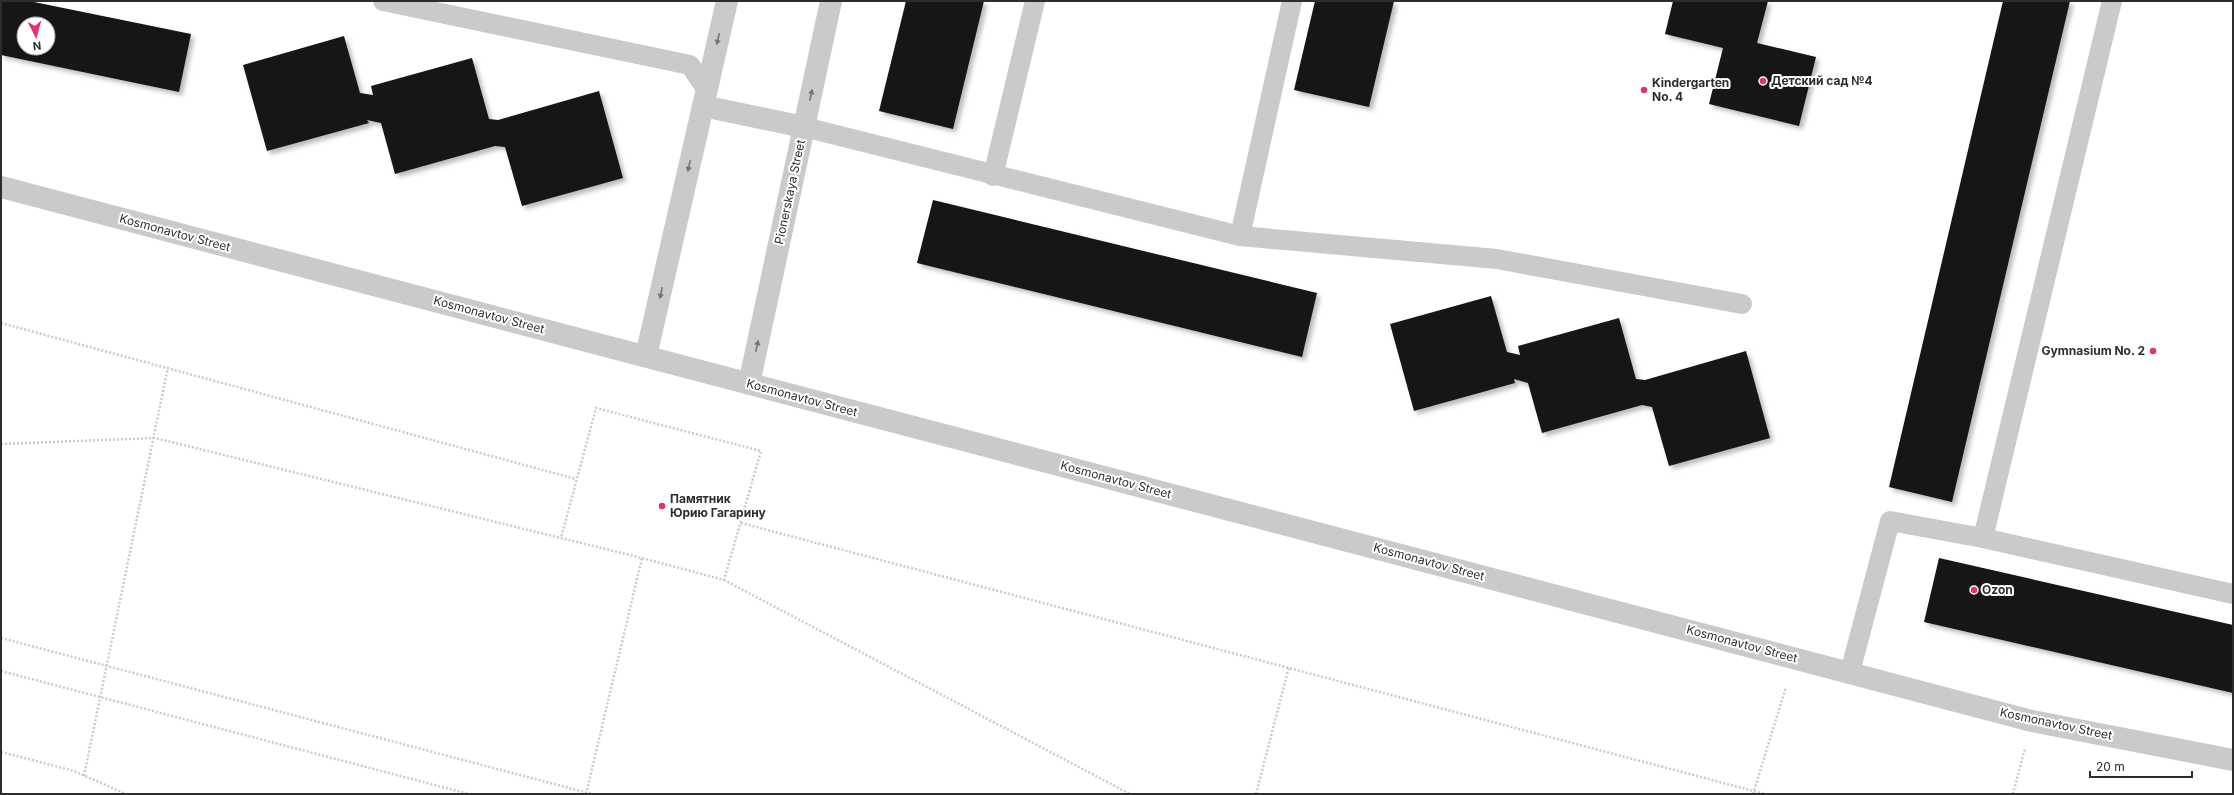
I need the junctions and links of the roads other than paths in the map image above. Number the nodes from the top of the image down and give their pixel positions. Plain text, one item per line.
1 (383, 1) edge
2 (727, 1) edge
3 (831, 1) edge
4 (1035, 1) edge
5 (1292, 1) edge
6 (2112, 1) edge
7 (705, 97) junction
8 (804, 127) junction
9 (993, 176) junction
10 (1, 187) edge
11 (1240, 236) junction
12 (1742, 304) dead end
13 (646, 356) junction
14 (749, 384) junction
15 (1983, 538) junction
16 (2233, 594) edge
17 (1850, 672) junction
18 (2233, 760) edge

1 - 7 lane
2 -> 7 street
8 -> 3 street, Pionerskaya Street
4 - 9 lane
5 - 11 lane
6 - 15 lane
7 - 8 street
7 -> 13 street
8 - 9 lane
14 -> 8 street, Pionerskaya Street
9 - 11 lane
10 - 13 street, Kosmonavtov Street
11 - 12 lane
13 - 14 street, Kosmonavtov Street
14 - 17 street, Kosmonavtov Street
15 - 16 lane
15 - 17 lane
17 - 18 street, Kosmonavtov Street

